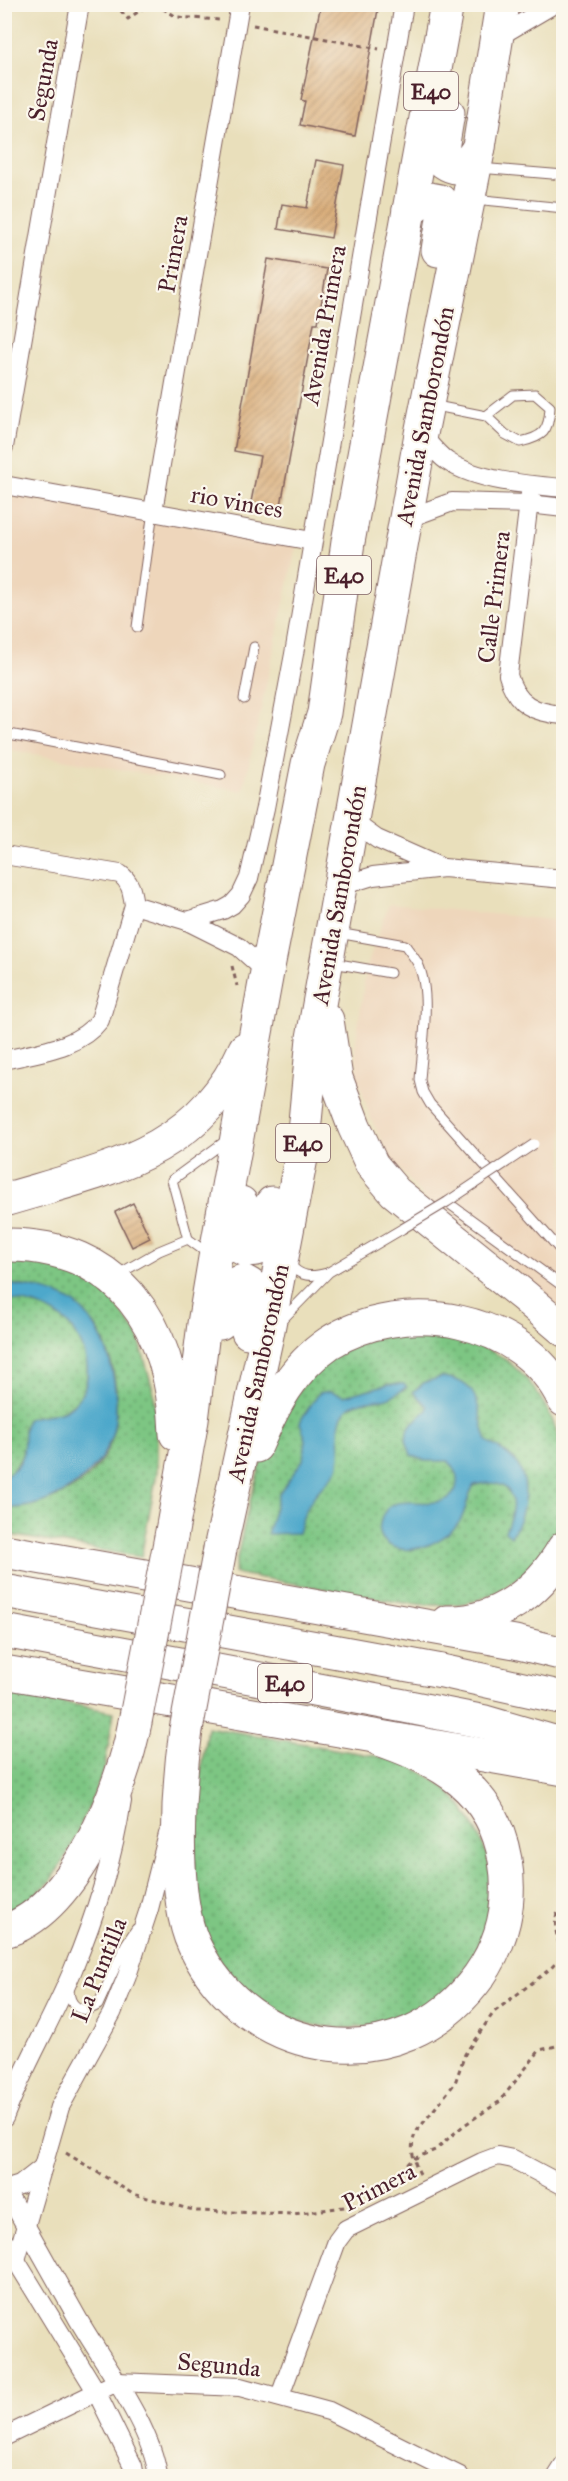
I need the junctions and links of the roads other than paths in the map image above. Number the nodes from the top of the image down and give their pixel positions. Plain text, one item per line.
1 (80, 4) edge
2 (404, 4) edge
3 (447, 4) edge
4 (467, 4) edge
5 (502, 4) edge
6 (554, 4) edge
7 (238, 13) edge
8 (496, 38) junction
9 (474, 171) junction
10 (564, 175) edge
11 (564, 208) edge
12 (409, 210) junction
13 (425, 412) junction
14 (486, 416) junction
15 (4, 447) edge
16 (4, 485) edge
17 (531, 485) junction
18 (564, 488) edge
19 (529, 504) junction
20 (564, 508) edge
21 (153, 511) junction
22 (406, 519) junction
23 (312, 541) junction
24 (137, 627) dead end
25 (254, 647) dead end
26 (244, 699) dead end
27 (564, 715) edge
28 (4, 733) edge
29 (221, 775) dead end
30 (352, 821) junction
31 (4, 855) edge
32 (444, 868) junction
33 (564, 879) edge
34 (341, 886) junction
35 (134, 905) junction
36 (187, 921) junction
37 (327, 961) junction
38 (390, 973) dead end
39 (256, 987) junction
40 (313, 1038) junction
41 (4, 1060) edge
42 (251, 1061) junction
43 (238, 1132) junction
44 (534, 1144) dead end
45 (4, 1200) edge
46 (447, 1202) junction
47 (188, 1239) junction
48 (4, 1245) edge
49 (285, 1246) junction
50 (564, 1254) edge
51 (215, 1258) junction
52 (329, 1272) junction
53 (112, 1277) junction
54 (564, 1287) edge
55 (564, 1330) edge
56 (267, 1335) junction
57 (564, 1400) edge
58 (192, 1420) junction
59 (237, 1465) junction
60 (177, 1497) junction
61 (229, 1508) junction
62 (564, 1548) edge
63 (4, 1551) edge
64 (4, 1591) edge
65 (390, 1620) junction
66 (4, 1631) edge
67 (564, 1654) edge
68 (4, 1672) edge
69 (564, 1698) edge
70 (133, 1733) junction
71 (379, 1739) junction
72 (564, 1746) edge
73 (564, 1769) edge
74 (181, 1785) junction
75 (148, 1909) junction
76 (4, 1931) edge
77 (72, 1972) junction
78 (5, 2117) edge
79 (43, 2167) junction
80 (564, 2186) edge
81 (5, 2189) edge
82 (26, 2226) junction
83 (4, 2241) edge
84 (16, 2260) junction
85 (117, 2382) junction
86 (96, 2391) junction
87 (280, 2396) junction
88 (4, 2438) edge
89 (564, 2465) edge
90 (135, 2476) edge
91 (158, 2476) edge
92 (460, 2476) edge
93 (557, 2476) edge

1 - 15 street, Segunda
2 - 23 street, Avenida Primera
3 - 12 highway, E40
4 - 9 highway
5 - 8 highway, Avenida Samborondón / E40
6 - 8 street
7 - 21 street, Primera
8 - 9 highway, Avenida Samborondón / E40
9 - 10 lane
9 - 11 lane
9 - 13 highway, Avenida Samborondón / E40
12 - 13 highway
12 - 39 highway, E40
13 - 14 lane
13 - 17 street
13 - 22 highway, Avenida Samborondón / E40
14 - 14 lane
16 - 21 street, rio vinces
17 - 18 street
17 - 19 street, Calle Primera
19 - 20 street
19 - 22 street
19 - 27 street, Calle Primera
21 - 23 street, rio vinces
21 - 24 lane
22 - 30 highway, Avenida Samborondón / E40
23 - 36 street, Avenida Primera
25 - 26 lane
28 - 29 lane
30 - 32 street
30 - 34 highway, Avenida Samborondón / E40
31 - 35 street
32 - 33 street
32 - 34 street
34 - 37 highway, Avenida Samborondón / E40
35 - 36 street
35 - 41 street
36 - 39 street
37 - 38 lane
37 - 40 highway, Avenida Samborondón / E40
37 - 50 lane
37 - 55 highway
39 - 42 highway, E40
39 - 45 highway
40 - 42 highway
40 - 49 highway, Avenida Samborondón / E40
42 - 43 highway, E40
43 - 47 lane
43 - 51 highway, E40
44 - 46 lane, bridge
46 - 52 lane, bridge
46 - 54 lane
47 - 51 lane
47 - 53 lane
48 - 53 highway
49 - 52 lane
49 - 56 highway, Avenida Samborondón / E40
51 - 58 highway, E40
52 - 56 lane
53 - 60 highway
56 - 59 highway, Avenida Samborondón / E40
57 - 61 highway
58 - 59 highway
58 - 60 highway, E40
59 - 61 highway, Avenida Samborondón / E40
60 - 70 highway, E40, bridge
61 - 74 highway, Avenida Samborondón / E40, bridge
62 - 65 highway
63 - 65 highway
64 - 69 highway, E40
65 - 67 highway
66 - 72 highway, E40
68 - 71 highway
70 - 76 highway
70 - 77 street, La Puntilla
71 - 73 highway
71 - 74 highway, Avenida Samborondón
74 - 75 street, La Puntilla
75 - 77 lane
75 - 79 street, La Puntilla
77 - 78 street, La Puntilla
79 - 81 street
79 - 82 street, La Puntilla
80 - 87 street, Primera
81 - 82 street
82 - 84 street, La Puntilla
82 - 85 street
83 - 84 street
84 - 86 street
85 - 86 street, Segunda
85 - 87 street, Segunda
85 - 91 street
86 - 88 street, Segunda
86 - 90 street
87 - 92 street, Segunda
89 - 93 street

